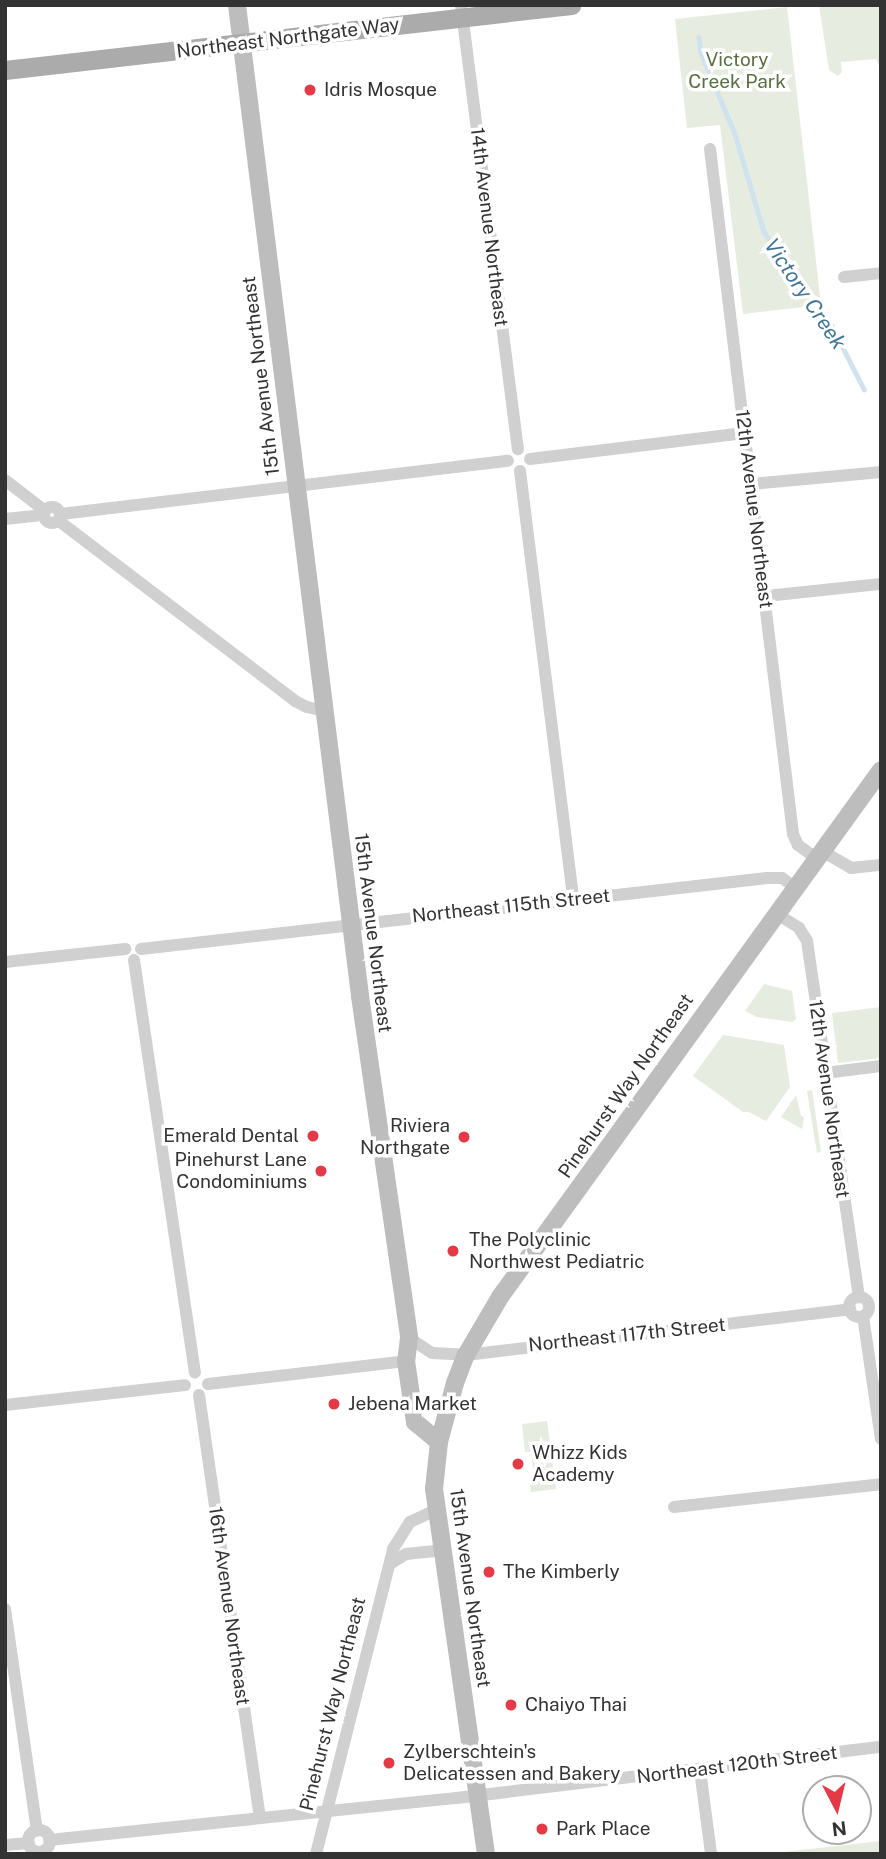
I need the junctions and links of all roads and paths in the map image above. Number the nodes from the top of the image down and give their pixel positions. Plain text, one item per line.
1 (237, 5) edge
2 (571, 5) edge
3 (461, 11) edge
4 (242, 44) junction
5 (5, 70) edge
6 (710, 149) dead end
7 (881, 273) edge
8 (844, 277) dead end
9 (744, 433) junction
10 (518, 449) junction
11 (530, 459) junction
12 (508, 461) junction
13 (520, 471) junction
14 (881, 472) edge
15 (5, 480) edge
16 (295, 484) junction
17 (752, 484) junction
18 (43, 512) junction
19 (60, 517) junction
20 (5, 519) edge
21 (881, 584) edge
22 (766, 596) junction
23 (324, 711) junction
24 (881, 771) edge
25 (820, 855) junction
26 (881, 865) edge
27 (796, 888) junction
28 (573, 898) junction
29 (777, 914) junction
30 (351, 924) junction
31 (137, 955) junction
32 (5, 962) edge
33 (881, 1066) edge
34 (825, 1073) junction
35 (859, 1297) junction
36 (850, 1309) junction
37 (871, 1310) edge
38 (409, 1338) junction
39 (466, 1355) junction
40 (406, 1361) junction
41 (195, 1373) junction
42 (208, 1384) junction
43 (185, 1385) junction
44 (199, 1395) junction
45 (5, 1405) edge
46 (881, 1439) edge
47 (439, 1443) junction
48 (881, 1484) edge
49 (674, 1507) dead end
50 (436, 1510) junction
51 (442, 1550) junction
52 (390, 1564) junction
53 (5, 1609) edge
54 (881, 1747) edge
55 (700, 1770) junction
56 (478, 1796) junction
57 (328, 1811) junction
58 (260, 1818) junction
59 (37, 1831) junction
60 (50, 1840) junction
61 (29, 1843) junction
62 (5, 1845) edge
63 (41, 1853) edge
64 (316, 1854) edge
65 (486, 1854) edge
66 (711, 1854) edge

1 - 4 street, 15th Avenue Northeast
2 - 3 main road, Northeast Northgate Way
3 - 4 main road, Northeast Northgate Way
3 - 10 street, 14th Avenue Northeast
4 - 5 main road, Northeast Northgate Way
4 - 16 street, 15th Avenue Northeast
6 - 9 street, 12th Avenue Northeast
7 - 8 street
9 - 11 street
9 - 17 street, 12th Avenue Northeast
10 - 11 street
10 - 12 street
11 - 13 street
12 - 13 street
12 - 16 street
13 - 28 street
14 - 17 street
15 - 18 street
16 - 19 street
16 - 23 street, 15th Avenue Northeast
17 - 22 street, 12th Avenue Northeast
18 - 19 street
18 - 20 street
19 - 23 street
21 - 22 street
22 - 25 street, 12th Avenue Northeast
23 - 30 street, 15th Avenue Northeast
24 - 25 street, Pinehurst Way Northeast
25 - 26 street
25 - 27 street, Pinehurst Way Northeast
27 - 28 street, Northeast 115th Street
27 - 29 street, Pinehurst Way Northeast
28 - 30 street, Northeast 115th Street
29 - 34 street, 12th Avenue Northeast
29 - 39 street, Pinehurst Way Northeast
30 - 31 street, Northeast 115th Street
30 - 38 street, 15th Avenue Northeast
31 - 32 street
31 - 41 street
33 - 34 street
34 - 35 street, 12th Avenue Northeast
35 - 36 street
35 - 37 street
36 - 37 street
36 - 39 street, Northeast 117th Street
37 - 46 street
38 - 39 street, Northeast 117th Street
38 - 40 street, 15th Avenue Northeast
39 - 47 street, Pinehurst Way Northeast
40 - 42 street
40 - 47 street, 15th Avenue Northeast
41 - 42 street
41 - 43 street
42 - 44 street
43 - 44 street
43 - 45 street
44 - 58 street, 16th Avenue Northeast
47 - 50 street, 15th Avenue Northeast
48 - 49 street
50 - 51 street, 15th Avenue Northeast
50 - 52 street, Pinehurst Way Northeast
51 - 52 street
51 - 56 street, 15th Avenue Northeast
52 - 57 street, Pinehurst Way Northeast
53 - 59 street
54 - 55 street, Northeast 120th Street
55 - 56 street, Northeast 120th Street
55 - 66 street
56 - 57 street, Northeast 120th Street
56 - 65 street, 15th Avenue Northeast
57 - 58 street, Northeast 120th Street
57 - 64 street, Pinehurst Way Northeast
58 - 60 street, Northeast 120th Street
59 - 60 street
59 - 61 street
60 - 63 street
61 - 62 street
61 - 63 street

